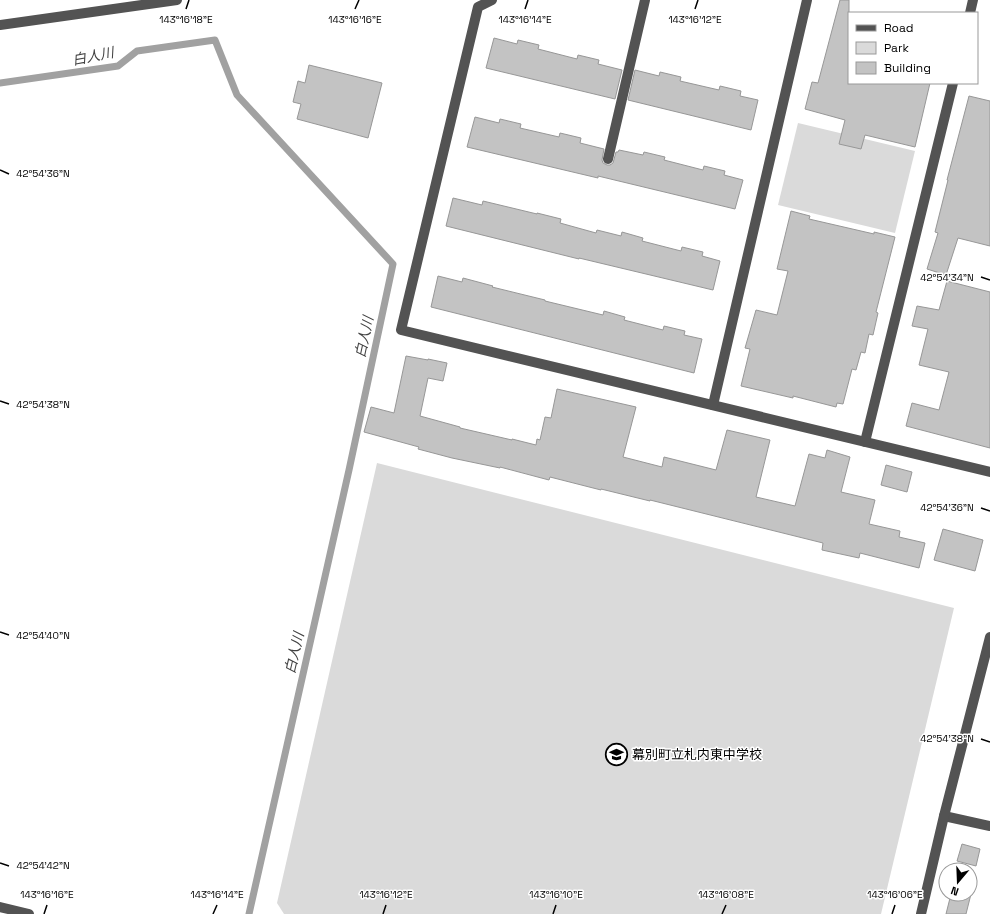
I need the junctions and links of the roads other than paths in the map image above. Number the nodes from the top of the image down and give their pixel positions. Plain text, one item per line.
1 (177, 0) edge
2 (492, 0) edge
3 (645, 0) edge
4 (807, 0) edge
5 (973, 0) edge
6 (970, 12) edge
7 (0, 25) edge
8 (953, 84) edge
9 (608, 159) dead end
10 (713, 405) junction
11 (865, 442) junction
12 (990, 472) edge
13 (990, 637) edge
14 (988, 658) edge
15 (944, 816) junction
16 (990, 826) edge
17 (0, 907) edge
18 (29, 914) edge
19 (921, 914) edge

1 - 7 street
2 - 10 street
3 - 9 street
4 - 10 street
5 - 6 street
8 - 11 street
10 - 11 street
11 - 12 street
13 - 14 street
14 - 15 street
15 - 16 street
15 - 19 street
17 - 18 street

